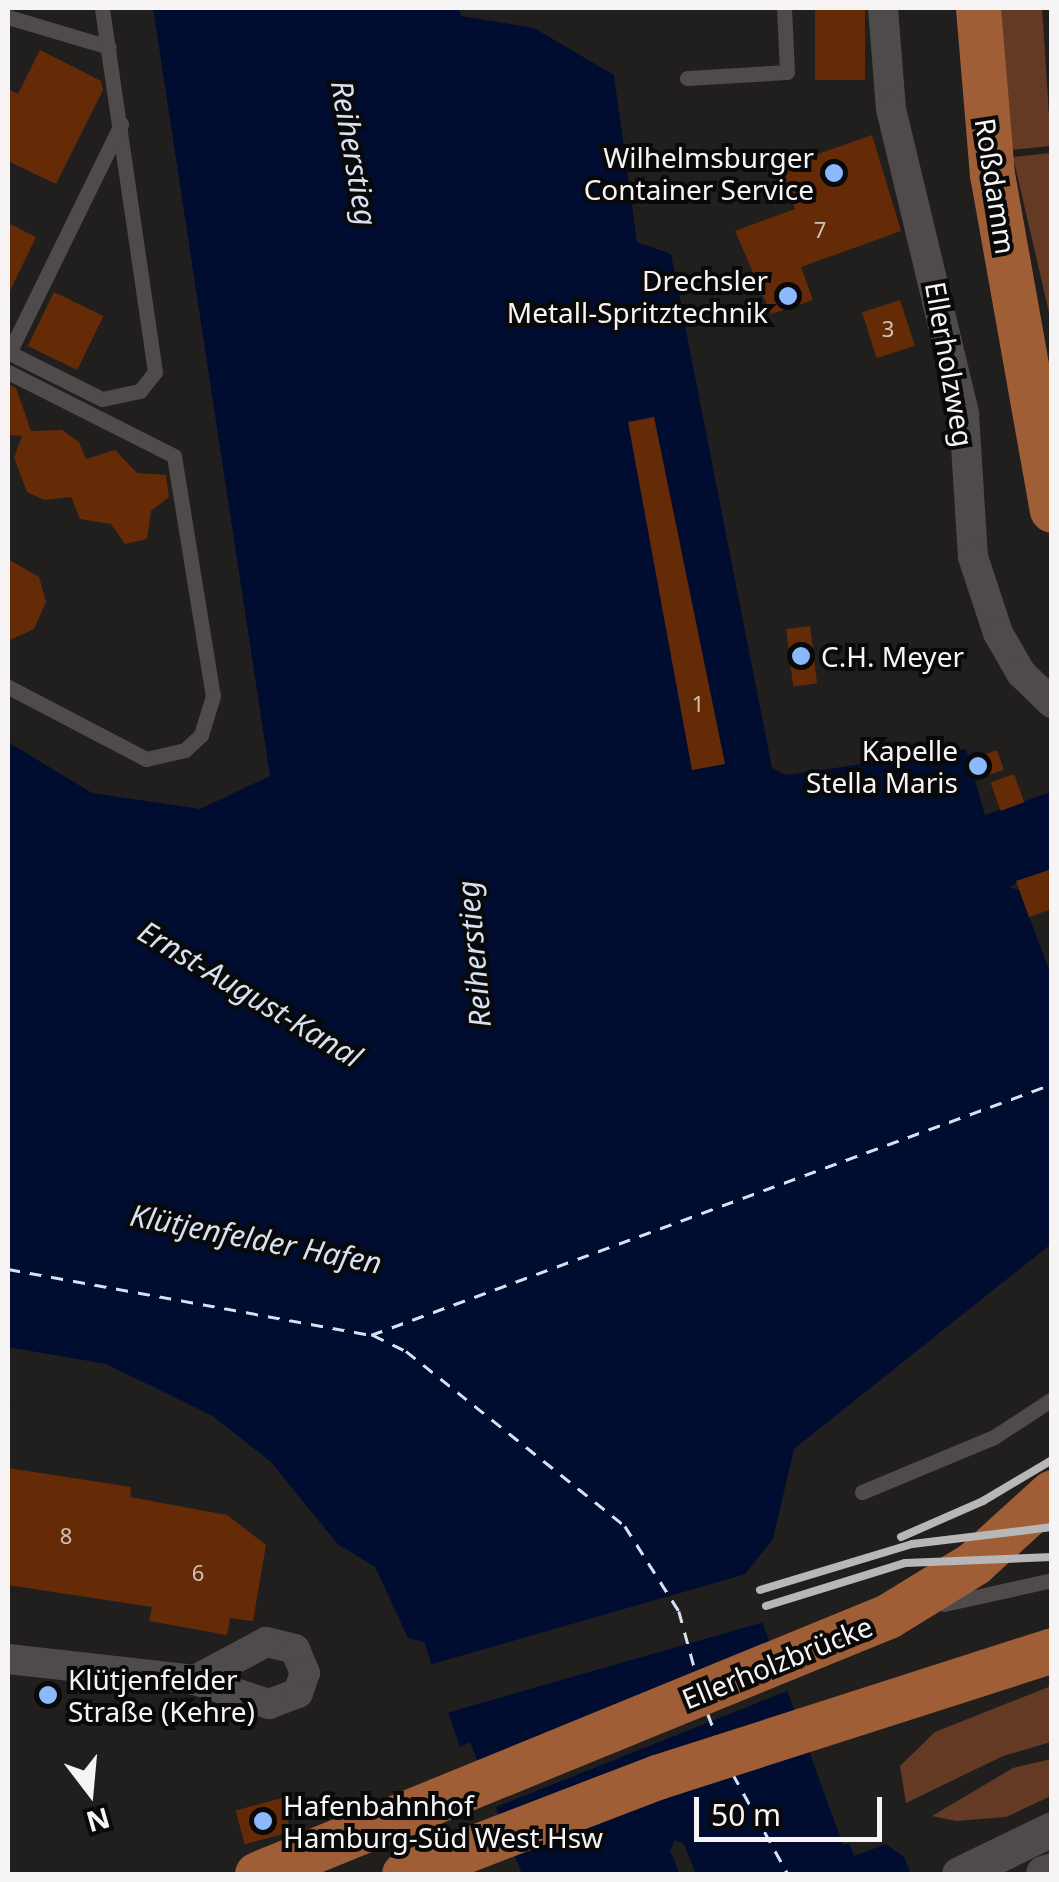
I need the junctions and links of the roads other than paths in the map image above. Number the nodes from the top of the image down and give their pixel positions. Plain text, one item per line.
1 (102, 8) edge
2 (784, 8) edge
3 (884, 8) edge
4 (978, 8) edge
5 (8, 17) edge
6 (109, 47) junction
7 (687, 78) dead end
8 (121, 124) junction
9 (8, 353) edge
10 (1039, 362) edge
11 (8, 372) edge
12 (1052, 510) edge
13 (8, 687) edge
14 (1052, 703) edge
15 (1052, 1398) edge
16 (862, 1492) dead end
17 (1052, 1492) edge
18 (1052, 1580) edge
19 (851, 1638) dead end
20 (1052, 1650) edge
21 (8, 1659) edge
22 (196, 1680) dead end
23 (1041, 1834) edge
24 (1052, 1870) edge
25 (1043, 1873) edge
26 (257, 1874) edge
27 (404, 1874) edge
28 (959, 1874) edge

1 - 6 lane
2 - 7 lane
3 - 14 street, Ellerholzweg
4 - 10 main road, Roßdamm
5 - 6 lane
6 - 8 lane
8 - 9 lane
8 - 9 lane
10 - 12 main road
11 - 13 lane
15 - 16 lane
17 - 26 main road, Ellerholzbrücke
18 - 19 lane
20 - 27 main road
21 - 22 street
23 - 25 lane
23 - 28 street
24 - 25 street

